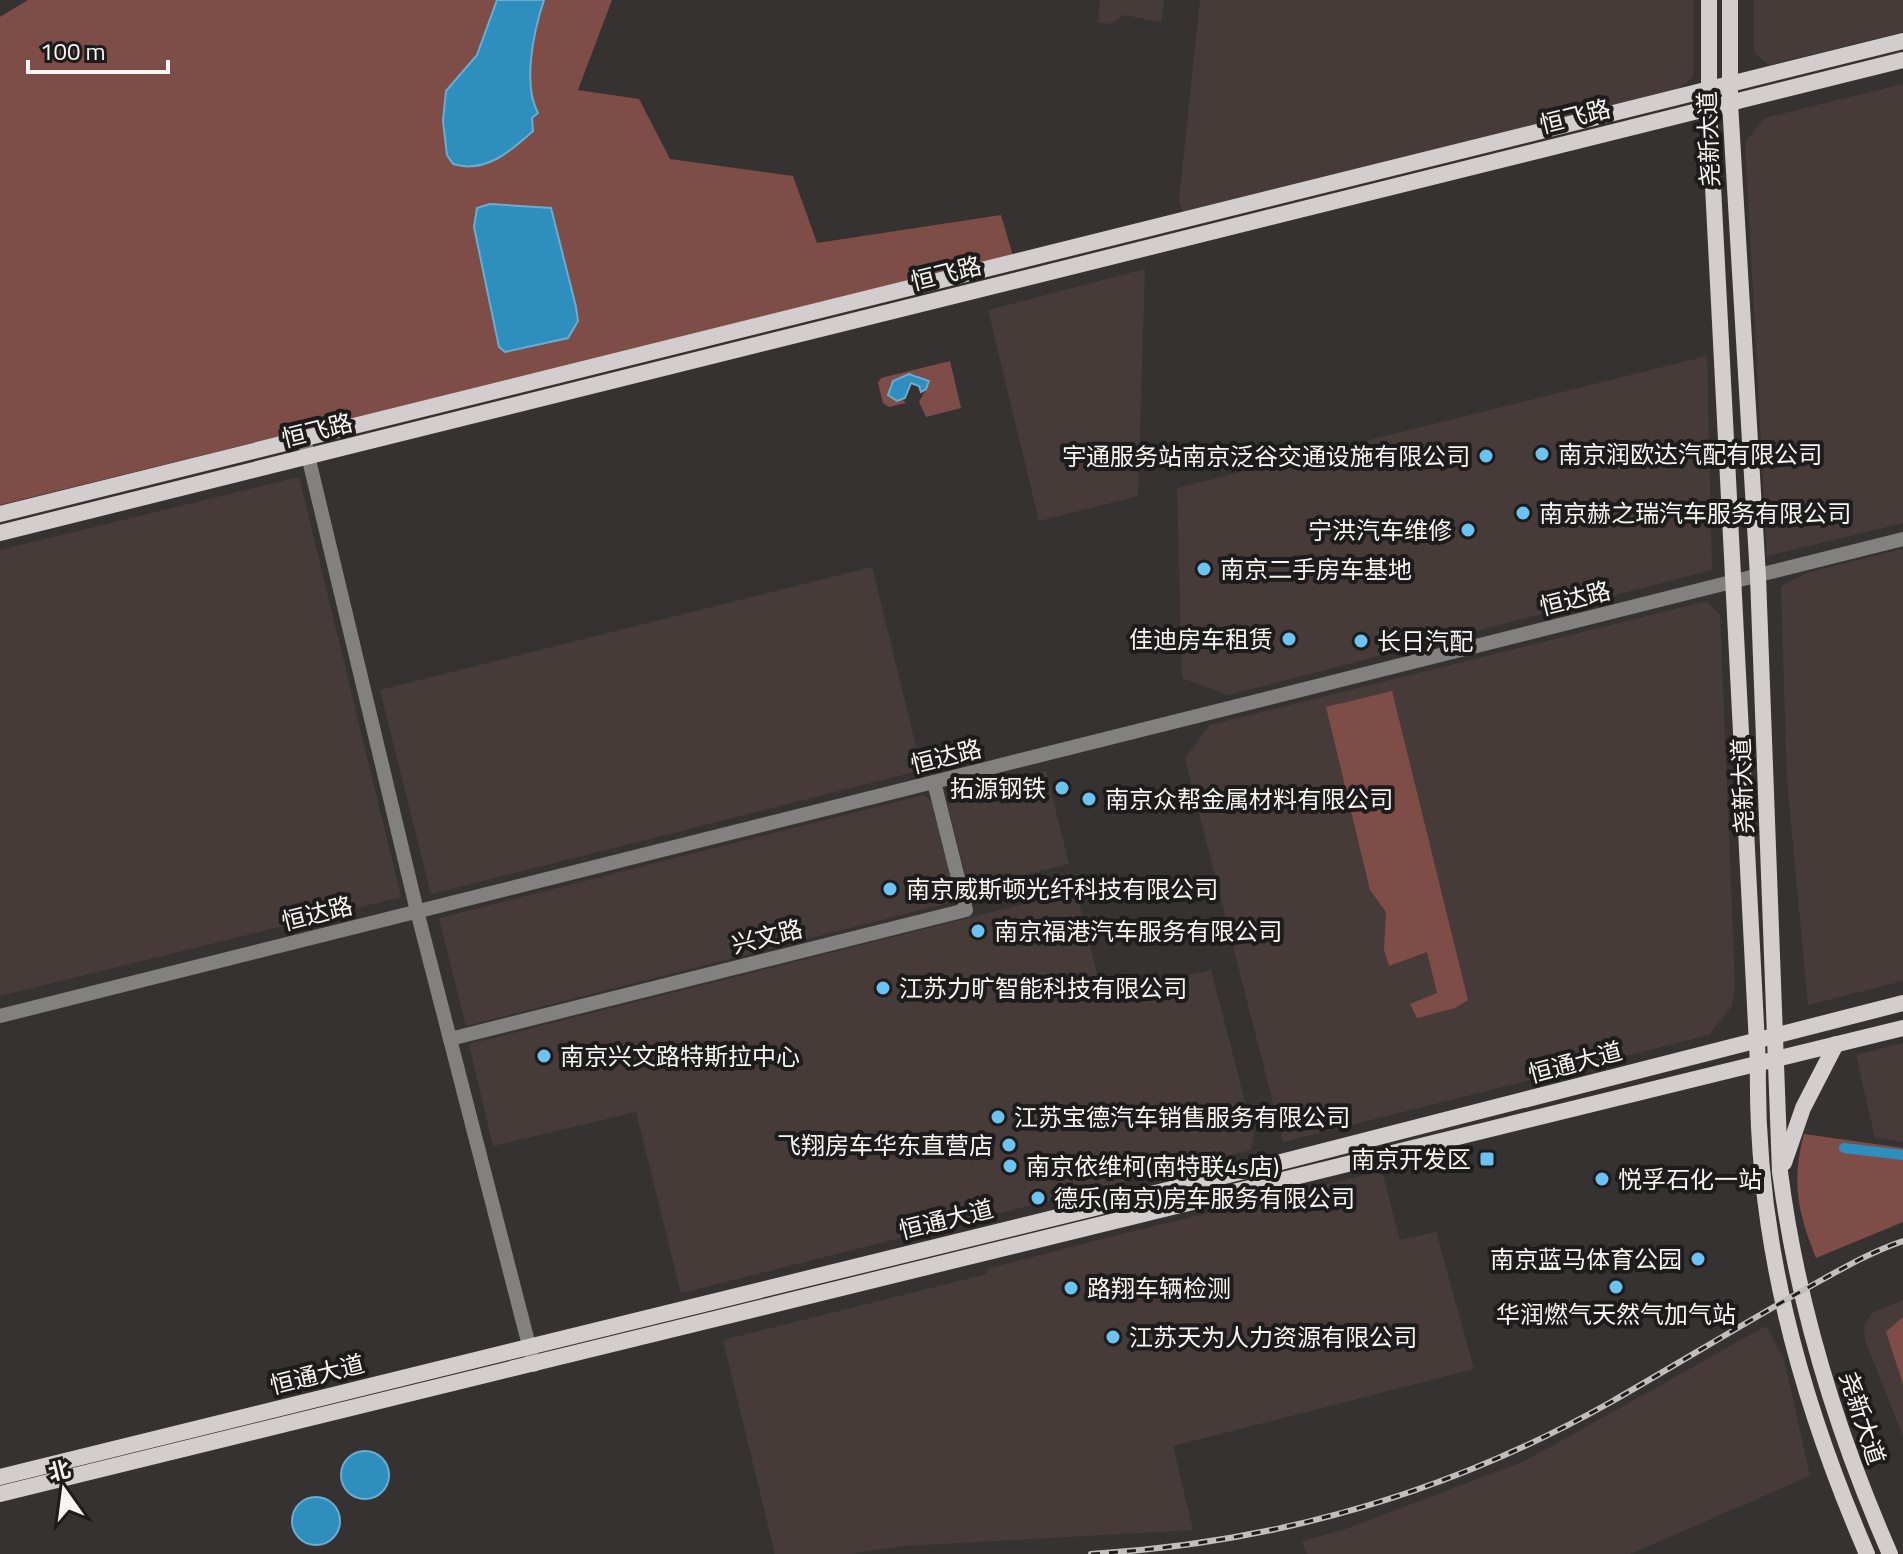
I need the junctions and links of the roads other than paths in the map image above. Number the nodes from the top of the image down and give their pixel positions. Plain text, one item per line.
1 (1709, 0) edge
2 (1730, 0) edge
3 (1903, 41) edge
4 (1903, 60) edge
5 (1730, 84) junction
6 (1709, 88) junction
7 (1730, 103) junction
8 (1709, 108) junction
9 (304, 439) junction
10 (308, 457) junction
11 (0, 514) edge
12 (0, 533) edge
13 (1903, 539) edge
14 (1758, 577) junction
15 (1731, 582) junction
16 (934, 782) junction
17 (417, 911) junction
18 (1903, 1003) edge
19 (0, 1016) edge
20 (1903, 1028) edge
21 (1777, 1034) junction
22 (450, 1039) junction
23 (1756, 1039) junction
24 (1836, 1044) junction
25 (1778, 1058) junction
26 (1758, 1064) junction
27 (1780, 1172) junction
28 (529, 1346) junction
29 (534, 1365) junction
30 (0, 1477) edge
31 (0, 1494) edge
32 (1867, 1554) edge
33 (1890, 1554) edge

1 - 6 main road, 尧新大道
2 - 5 main road, 尧新大道
3 - 5 main road, 恒飞路
4 - 7 main road, 恒飞路
5 - 6 main road, 恒飞路
5 - 7 main road, 尧新大道
6 - 8 main road, 尧新大道
6 - 9 main road, 恒飞路
7 - 8 main road, 恒飞路
7 - 14 main road, 尧新大道
8 - 10 main road, 恒飞路
8 - 15 main road, 尧新大道
9 - 10 street
9 - 11 main road, 恒飞路
10 - 12 main road, 恒飞路
10 - 17 street
13 - 14 street, 恒达路
14 - 15 street, 恒达路
14 - 21 main road, 尧新大道
15 - 16 street, 恒达路
15 - 23 main road, 尧新大道
16 - 17 street, 恒达路
16 - 22 street, 兴文路
17 - 19 street, 恒达路
17 - 22 street
18 - 21 main road, 恒通大道
20 - 24 main road, 恒通大道
21 - 23 main road, 恒通大道
21 - 25 main road, 尧新大道
22 - 28 street
23 - 26 main road, 尧新大道
23 - 28 main road, 恒通大道
24 - 25 main road, 恒通大道
24 - 27 main road
25 - 26 main road, 恒通大道
25 - 27 main road, 尧新大道
26 - 29 main road, 恒通大道
26 - 32 main road, 尧新大道
27 - 33 main road, 尧新大道
28 - 29 street
28 - 30 main road, 恒通大道
29 - 31 main road, 恒通大道

